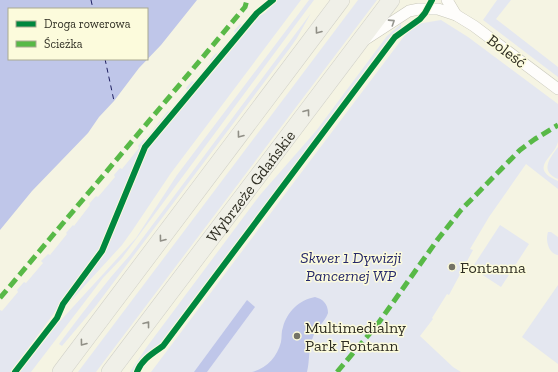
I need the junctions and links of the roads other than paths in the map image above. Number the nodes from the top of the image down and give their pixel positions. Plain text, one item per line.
1 (341, 0) edge
2 (391, 0) edge
3 (447, 0) edge
4 (456, 15) junction
5 (359, 43) junction
6 (558, 89) edge
7 (61, 372) edge
8 (110, 372) edge

1 -> 7 main road
2 - 5 main road, Wybrzeże Gdańskie
3 - 4 street, Boleść
5 -> 4 street, Boleść
4 - 6 street, Boleść
8 -> 5 main road, Wybrzeże Gdańskie

